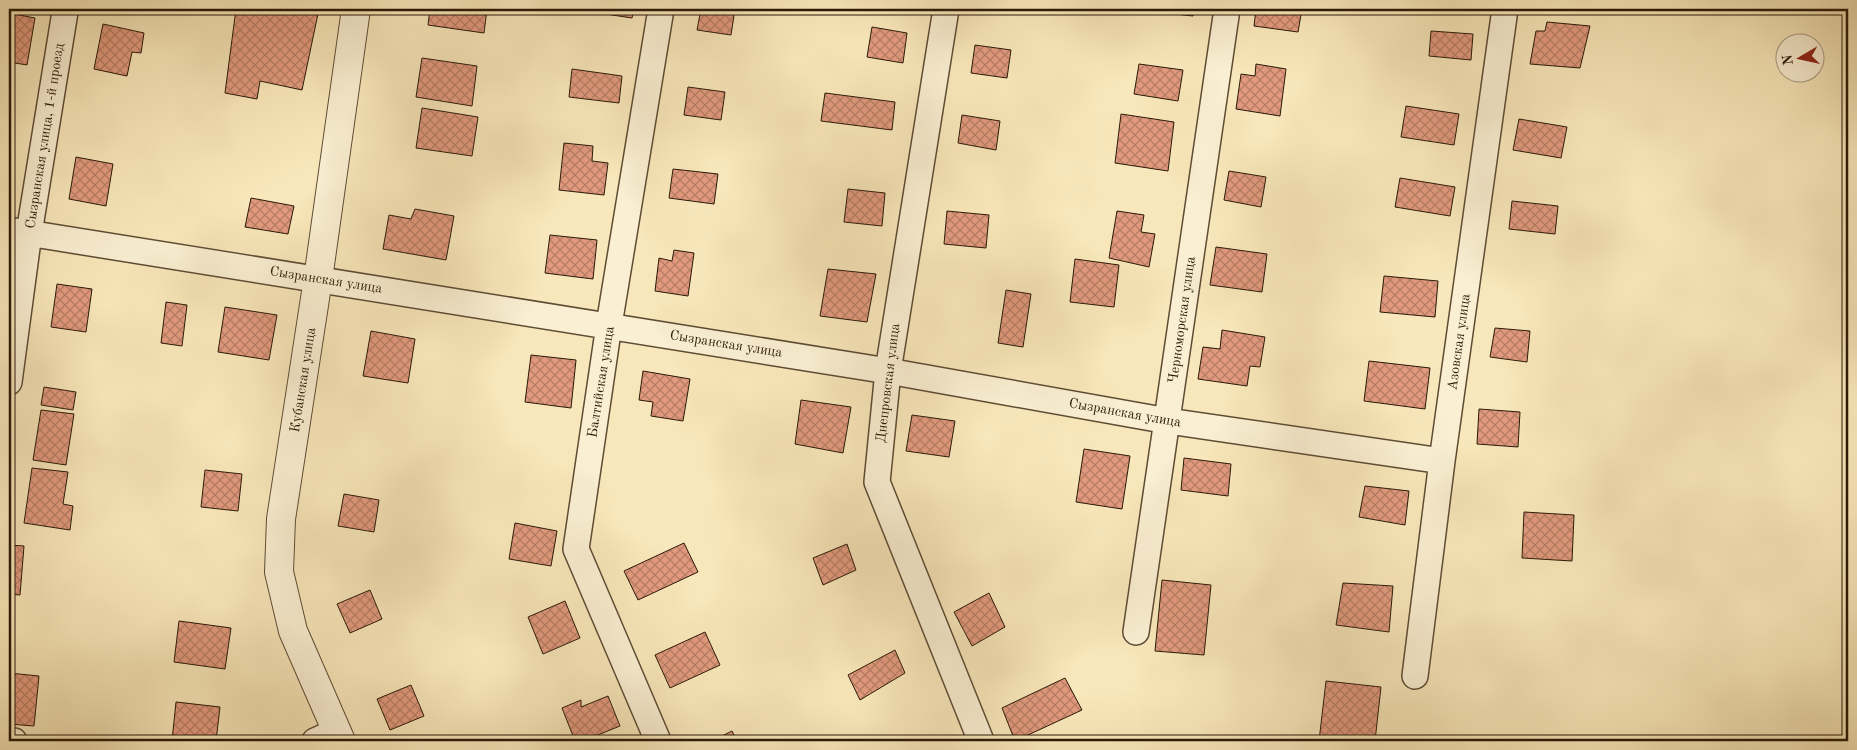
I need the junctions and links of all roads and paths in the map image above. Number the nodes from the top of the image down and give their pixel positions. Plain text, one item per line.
1 (64, 9) edge
2 (356, 9) edge
3 (661, 9) edge
4 (946, 9) edge
5 (1228, 9) edge
6 (1505, 9) edge
7 (19, 232) edge
8 (318, 279) junction
9 (610, 325) junction
10 (888, 371) junction
11 (9, 382) edge
12 (1168, 421) junction
13 (1442, 461) junction
14 (1136, 632) dead end
15 (1415, 676) dead end
16 (331, 738) edge
17 (9, 740) edge
18 (14, 741) edge
19 (658, 741) edge
20 (980, 741) edge

1 - 7 street, Сызранская улица, 1-й проезд
2 - 8 street, Кубанская улица
3 - 9 street, Балтийская улица
4 - 10 street, Днепровская улица
5 - 12 street, Черноморская улица
6 - 13 street, Азовская улица
7 - 8 street, Сызранская улица
7 - 11 street, Сызранская улица, 1-й проезд
8 - 9 street, Сызранская улица
8 - 16 street, Кубанская улица
9 - 10 street, Сызранская улица
9 - 19 street, Балтийская улица
10 - 12 street, Сызранская улица
10 - 20 street, Днепровская улица
12 - 13 street, Сызранская улица
12 - 14 street, Черноморская улица
13 - 15 street, Азовская улица
17 - 18 street

